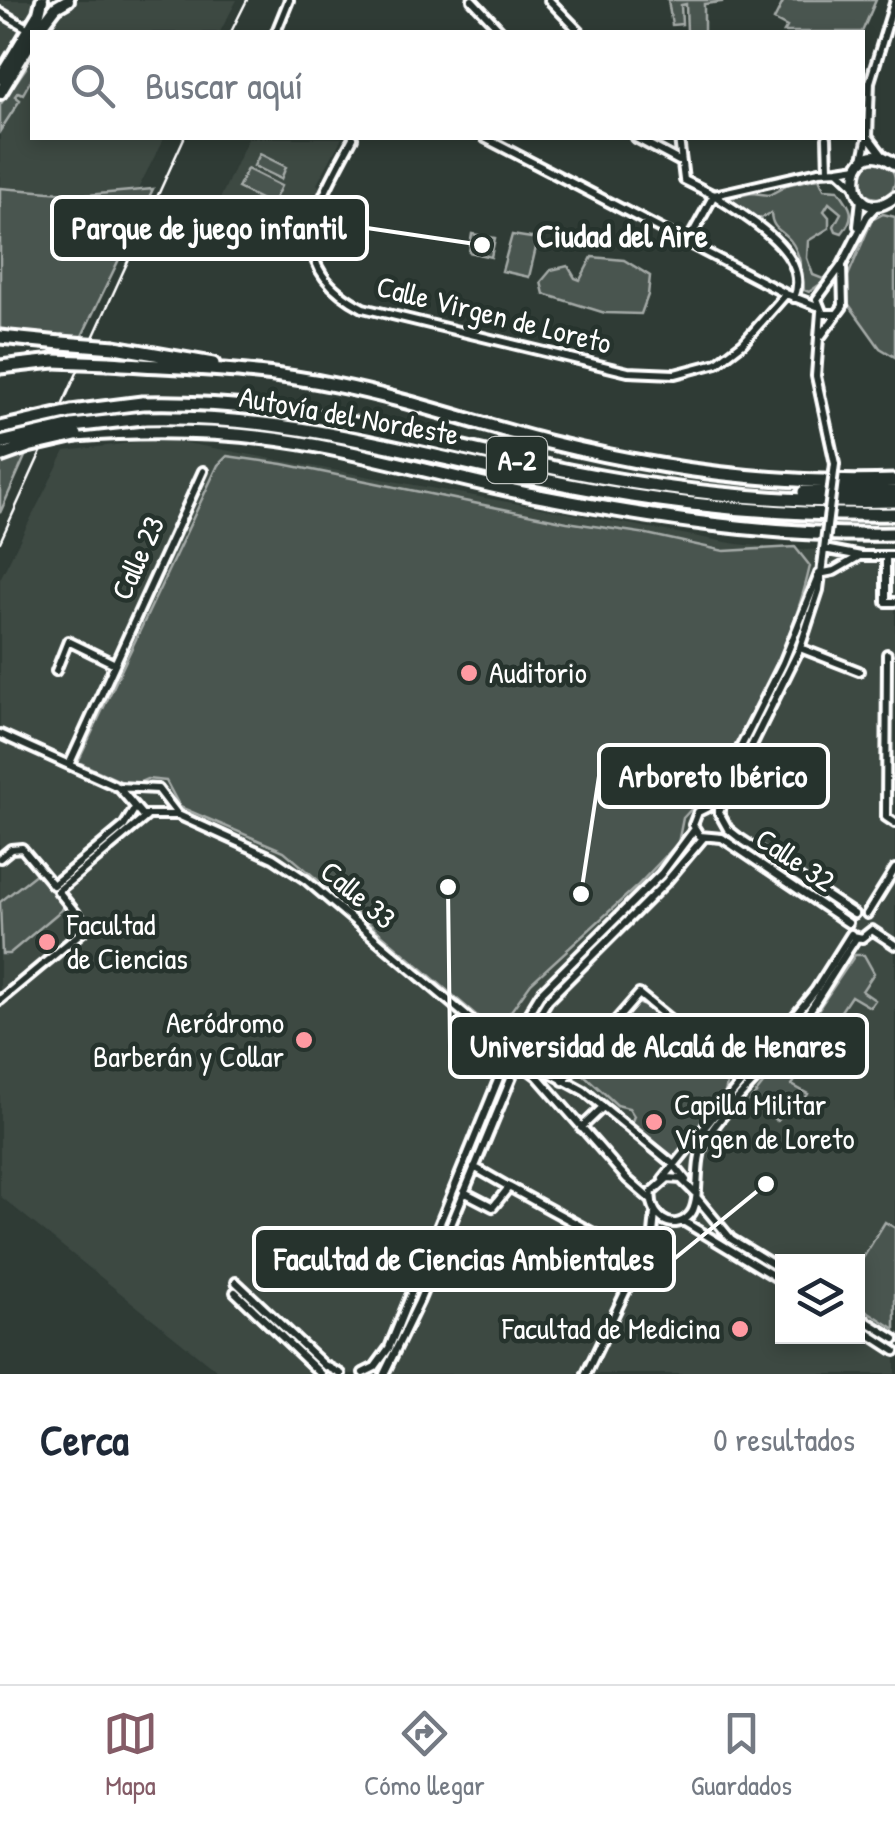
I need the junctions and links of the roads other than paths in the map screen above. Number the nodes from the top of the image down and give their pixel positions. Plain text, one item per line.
1 (42, 0) edge
2 (68, 0) edge
3 (289, 0) edge
4 (472, 0) edge
5 (548, 0) edge
6 (894, 0) edge
7 (56, 7) junction
8 (0, 12) edge
9 (34, 30) edge
10 (36, 30) edge
11 (277, 30) edge
12 (500, 30) edge
13 (578, 30) edge
14 (30, 32) edge
15 (30, 38) edge
16 (30, 39) edge
17 (0, 78) edge
18 (0, 93) edge
19 (868, 136) junction
20 (351, 140) edge
21 (489, 140) edge
22 (640, 140) edge
23 (679, 140) edge
24 (827, 140) edge
25 (891, 160) edge
26 (680, 161) junction
27 (860, 164) junction
28 (828, 170) junction
29 (838, 170) junction
30 (854, 185) junction
31 (714, 195) junction
32 (861, 198) junction
33 (893, 201) edge
34 (877, 204) junction
35 (854, 239) junction
36 (688, 242) junction
37 (842, 265) junction
38 (826, 290) junction
39 (818, 296) junction
40 (842, 296) junction
41 (794, 297) junction
42 (819, 309) junction
43 (836, 314) junction
44 (0, 337) edge
45 (820, 338) junction
46 (0, 366) edge
47 (325, 382) junction
48 (142, 425) junction
49 (0, 428) edge
50 (316, 429) junction
51 (0, 444) edge
52 (0, 456) edge
53 (203, 471) dead end
54 (895, 479) edge
55 (704, 492) junction
56 (895, 492) edge
57 (895, 501) edge
58 (895, 518) edge
59 (895, 534) edge
60 (827, 548) junction
61 (861, 556) junction
62 (891, 556) edge
63 (822, 574) junction
64 (895, 602) edge
65 (800, 648) junction
66 (886, 654) dead end
67 (115, 664) junction
68 (56, 670) dead end
69 (860, 670) dead end
70 (0, 734) edge
71 (69, 765) junction
72 (118, 787) junction
73 (140, 790) junction
74 (165, 801) junction
75 (135, 806) junction
76 (708, 808) junction
77 (719, 812) junction
78 (158, 814) junction
79 (178, 815) junction
80 (146, 817) junction
81 (724, 822) junction
82 (895, 823) edge
83 (694, 829) junction
84 (715, 836) junction
85 (704, 837) junction
86 (0, 858) edge
87 (895, 870) edge
88 (56, 888) junction
89 (854, 914) junction
90 (867, 914) junction
91 (848, 923) junction
92 (872, 930) junction
93 (853, 936) junction
94 (895, 945) edge
95 (0, 1000) edge
96 (490, 1036) junction
97 (508, 1043) junction
98 (526, 1047) junction
99 (499, 1054) junction
100 (527, 1064) junction
101 (503, 1068) junction
102 (514, 1072) junction
103 (744, 1080) junction
104 (563, 1081) junction
105 (603, 1106) junction
106 (581, 1128) junction
107 (674, 1165) junction
108 (474, 1167) junction
109 (662, 1181) junction
110 (687, 1182) junction
111 (509, 1186) junction
112 (464, 1192) junction
113 (696, 1195) junction
114 (651, 1200) junction
115 (654, 1212) junction
116 (683, 1220) junction
117 (670, 1222) junction
118 (653, 1234) junction
119 (632, 1254) dead end
120 (775, 1265) edge
121 (775, 1277) edge
122 (236, 1282) dead end
123 (235, 1292) dead end
124 (865, 1320) edge
125 (865, 1331) edge
126 (895, 1339) edge
127 (895, 1350) edge
128 (353, 1373) edge
129 (321, 1374) edge
130 (384, 1374) edge
131 (586, 1374) edge

1 - 7 main road
1 - 9 main road
2 - 7 main road
3 - 11 street
4 - 12 street
5 - 13 street
6 - 19 street
7 - 10 main road
8 - 14 street
15 - 17 main road
16 - 18 main road
19 - 25 street
19 - 27 street
20 - 41 street, Calle Virgen de Loreto
21 - 36 street
22 - 26 street
23 - 26 street
24 - 28 street
25 - 27 street
26 - 31 street
27 - 29 street
27 - 30 street
28 - 29 street
28 - 31 street
29 - 30 street
30 - 32 street
31 - 36 street
31 - 41 street
32 - 34 street
32 - 35 street
33 - 34 street
34 - 35 street
35 - 37 street
36 - 41 street
37 - 38 street
37 - 40 street
38 - 39 street
38 - 40 street
39 - 41 street
39 - 42 street
40 - 43 street
41 - 42 street
42 - 43 street
42 - 45 street
43 - 45 street
44 - 47 highway, bridge
45 - 60 street, bridge
46 - 47 highway, bridge
47 - 54 highway
48 - 50 highway
48 - 50 highway, Autovía del Nordeste / A-2
48 - 51 highway, A-2, bridge
48 - 52 highway, bridge
48 - 59 highway
49 - 55 highway, A-2, bridge
50 - 58 highway, Autovía del Nordeste / A-2
53 - 67 street, Calle 23
55 - 56 highway
55 - 57 highway, A-2
60 - 61 street
60 - 63 street
61 - 62 street
61 - 63 street
62 - 64 street
63 - 65 street
63 - 76 street
65 - 69 street
65 - 77 street
66 - 82 street
67 - 68 street
67 - 71 street, Calle 23
70 - 71 street
71 - 72 street
72 - 73 street
72 - 75 street
73 - 74 street
73 - 75 street
74 - 78 street
74 - 79 street, Calle 33
75 - 80 street
75 - 88 street
76 - 77 street
76 - 83 street
77 - 81 street
78 - 79 street, Calle 33
78 - 80 street
79 - 96 street, Calle 33
80 - 88 street
81 - 84 street
81 - 89 street, Calle 32
83 - 85 street
83 - 97 street
84 - 85 street
84 - 91 street, Calle 32
85 - 98 street
86 - 88 street
87 - 90 street
88 - 95 street
89 - 90 street
89 - 91 street
90 - 92 street
91 - 93 street
92 - 93 street
92 - 94 street
93 - 103 street
93 - 113 street
96 - 97 street, Calle 33
96 - 99 street, Calle 33
97 - 98 street
97 - 99 street
98 - 100 street
99 - 101 street
100 - 102 street
100 - 104 street
100 - 106 street
101 - 102 street
101 - 128 street
102 - 108 street
103 - 104 street
103 - 107 street
104 - 105 street
105 - 106 street
105 - 107 street
106 - 114 street
107 - 109 street
107 - 110 street
108 - 111 street
108 - 112 street
109 - 110 street
109 - 114 street
110 - 113 street
111 - 112 street
111 - 119 street
112 - 130 street
113 - 116 street
113 - 120 street
114 - 115 street
115 - 117 street
115 - 118 street
116 - 117 street
116 - 121 street
117 - 118 street
118 - 131 street
122 - 128 street
123 - 129 street
124 - 126 street
125 - 127 street

